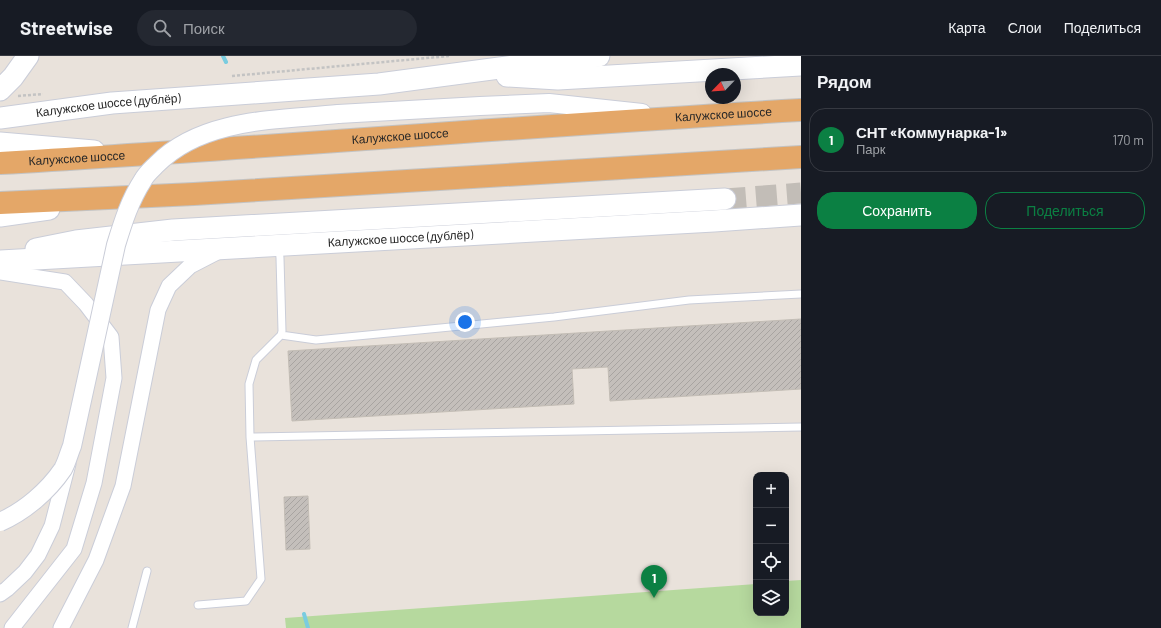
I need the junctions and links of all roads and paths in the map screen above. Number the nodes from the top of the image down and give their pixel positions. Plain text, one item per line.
1 (28, 56) edge
2 (599, 56) edge
3 (801, 65) edge
4 (458, 73) junction
5 (0, 90) edge
6 (801, 110) edge
7 (681, 117) junction
8 (0, 118) edge
9 (0, 143) edge
10 (146, 155) junction
11 (801, 158) edge
12 (733, 162) junction
13 (0, 163) edge
14 (801, 167) edge
15 (127, 197) junction
16 (725, 198) tunnel mouth
17 (0, 203) edge
18 (801, 215) edge
19 (0, 216) edge
20 (278, 246) junction
21 (223, 249) junction
22 (0, 255) edge
23 (0, 261) edge
24 (0, 272) edge
25 (801, 294) edge
26 (281, 335) junction
27 (801, 427) edge
28 (250, 437) junction
29 (72, 446) junction
30 (0, 522) edge
31 (147, 571) dead end
32 (0, 594) edge
33 (198, 605) dead end
34 (12, 628) edge
35 (60, 628) edge
36 (132, 628) edge

1 - 5 main road
2 - 4 main road, Калужское шоссе (дублёр)
3 - 4 main road
4 - 8 main road, Калужское шоссе (дублёр)
6 - 7 highway, Калужское шоссе
7 - 10 highway, Калужское шоссе
7 - 29 street, bridge
9 - 10 main road
10 - 13 highway, Калужское шоссе
11 - 12 highway
12 - 14 main road
12 - 15 highway
15 - 17 highway
15 - 19 main road
16 - 22 main road
18 - 20 main road, Калужское шоссе (дублёр)
20 - 21 main road, Калужское шоссе (дублёр)
20 - 26 lane
21 - 23 main road, Калужское шоссе (дублёр)
21 - 35 street
24 - 34 street
25 - 26 lane
26 - 28 lane
27 - 28 lane
28 - 33 lane
29 - 30 street, bridge
29 - 32 street, bridge
31 - 36 lane

